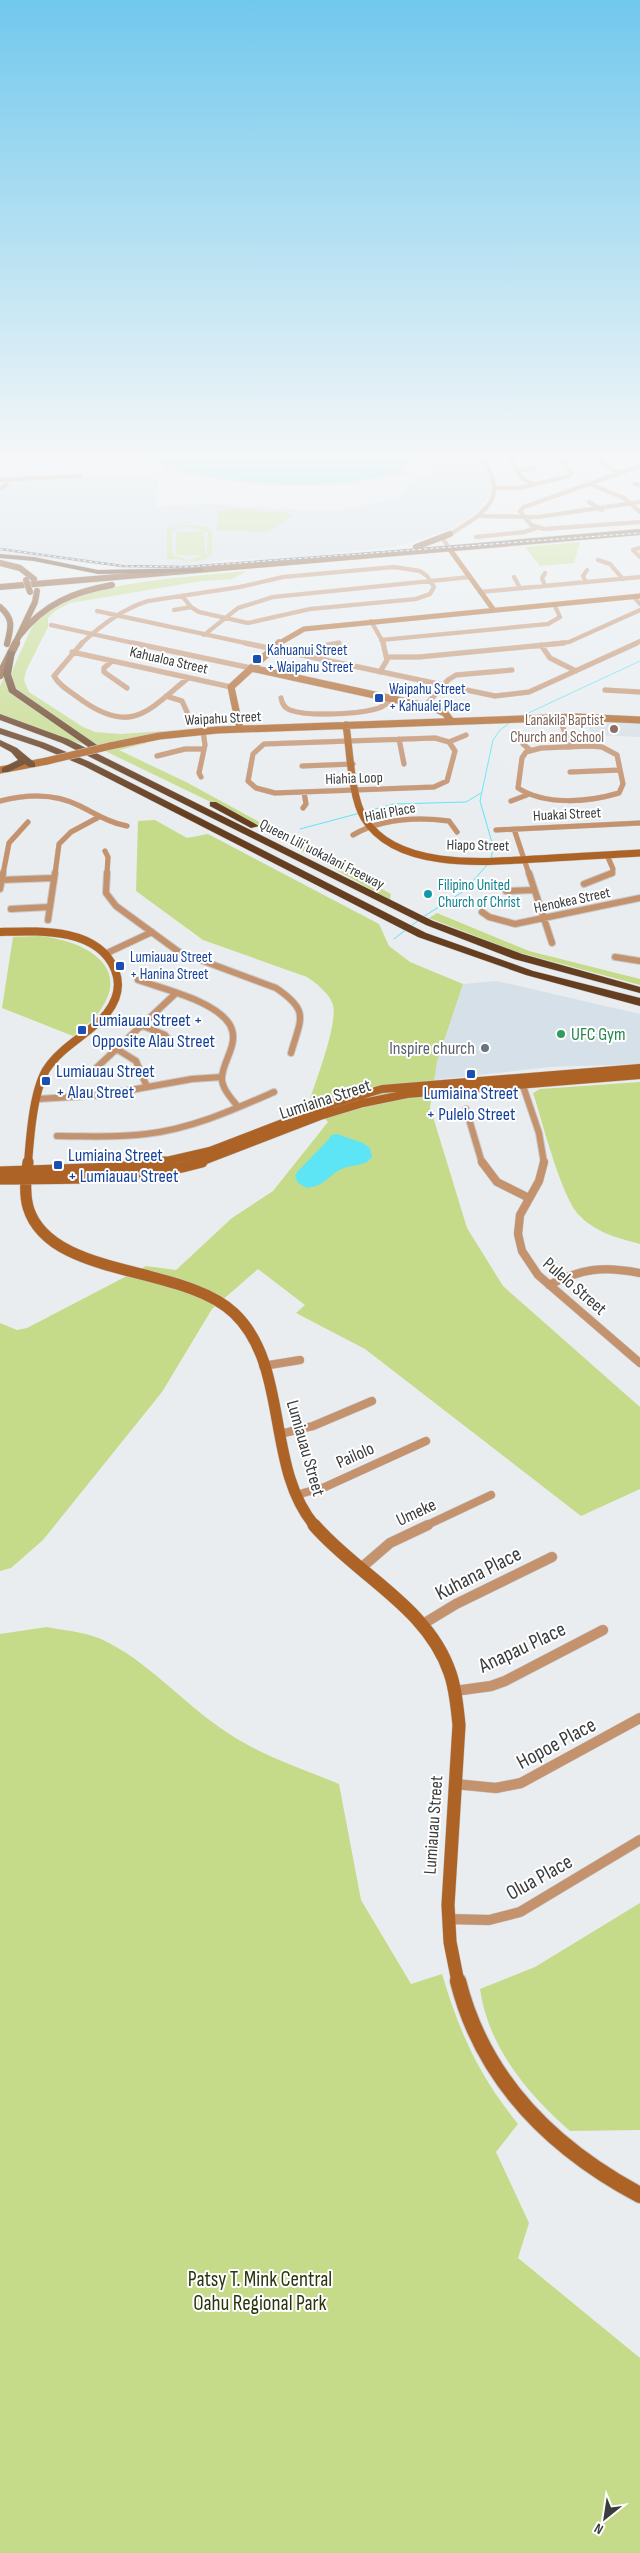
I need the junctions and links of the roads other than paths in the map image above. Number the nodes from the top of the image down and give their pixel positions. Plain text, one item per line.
1 (25, 579) edge
2 (57, 579) edge
3 (114, 579) edge
4 (155, 579) edge
5 (274, 579) edge
6 (441, 579) edge
7 (471, 579) edge
8 (515, 579) edge
9 (542, 579) edge
10 (585, 579) edge
11 (621, 579) edge
12 (430, 580) junction
13 (28, 581) junction
14 (586, 582) junction
15 (545, 586) junction
16 (0, 587) edge
17 (520, 588) junction
18 (34, 592) junction
19 (480, 592) junction
20 (182, 596) junction
21 (637, 596) edge
22 (554, 604) junction
23 (640, 604) edge
24 (0, 607) edge
25 (191, 607) junction
26 (493, 609) junction
27 (174, 610) dead end
28 (640, 610) edge
29 (97, 611) dead end
30 (116, 617) junction
31 (225, 618) junction
32 (371, 621) junction
33 (51, 625) dead end
34 (94, 634) junction
35 (204, 635) junction
36 (19, 636) junction
37 (381, 640) junction
38 (640, 641) edge
39 (339, 643) dead end
40 (540, 645) junction
41 (9, 648) junction
42 (271, 650) junction
43 (72, 652) junction
44 (309, 657) junction
45 (389, 657) junction
46 (0, 658) edge
47 (112, 661) junction
48 (251, 668) junction
49 (512, 670) dead end
50 (576, 671) junction
51 (380, 672) junction
52 (0, 675) edge
53 (188, 678) junction
54 (443, 686) junction
55 (231, 687) junction
56 (126, 688) dead end
57 (605, 690) dead end
58 (640, 692) edge
59 (166, 696) junction
60 (281, 698) dead end
61 (392, 699) junction
62 (425, 706) junction
63 (186, 712) dead end
64 (0, 717) edge
65 (559, 718) junction
66 (640, 720) edge
67 (0, 721) edge
68 (451, 722) junction
69 (346, 725) junction
70 (240, 729) junction
71 (0, 731) edge
72 (203, 731) junction
73 (466, 735) dead end
74 (523, 736) dead end
75 (0, 738) edge
76 (399, 739) junction
77 (349, 740) junction
78 (449, 742) junction
79 (0, 743) edge
80 (571, 747) junction
81 (204, 749) junction
82 (530, 750) junction
83 (90, 754) junction
84 (22, 756) junction
85 (158, 756) dead end
86 (353, 764) junction
87 (404, 764) dead end
88 (32, 765) junction
89 (302, 766) dead end
90 (2, 770) edge
91 (620, 770) junction
92 (570, 772) dead end
93 (201, 777) dead end
94 (357, 790) junction
95 (304, 792) junction
96 (526, 796) junction
97 (0, 801) edge
98 (511, 802) dead end
99 (303, 808) dead end
100 (99, 817) junction
101 (28, 822) dead end
102 (640, 823) edge
103 (126, 826) dead end
104 (371, 828) junction
105 (514, 829) junction
106 (496, 830) dead end
107 (456, 832) dead end
108 (353, 835) dead end
109 (105, 851) dead end
110 (640, 853) edge
111 (607, 855) junction
112 (524, 859) junction
113 (53, 878) junction
114 (1, 880) edge
115 (584, 884) dead end
116 (0, 889) edge
117 (534, 890) junction
118 (506, 892) dead end
119 (640, 898) edge
120 (377, 899) junction
121 (356, 903) junction
122 (49, 907) junction
123 (11, 909) dead end
124 (482, 912) dead end
125 (544, 918) junction
126 (48, 920) dead end
127 (0, 932) edge
128 (152, 932) junction
129 (552, 943) dead end
130 (105, 954) junction
131 (615, 957) dead end
132 (640, 961) edge
133 (138, 980) dead end
134 (640, 990) edge
135 (175, 994) junction
136 (640, 1002) edge
137 (141, 1025) junction
138 (169, 1040) dead end
139 (115, 1048) junction
140 (291, 1053) dead end
141 (640, 1068) edge
142 (93, 1071) dead end
143 (640, 1075) edge
144 (222, 1077) junction
145 (521, 1081) junction
146 (147, 1087) junction
147 (274, 1092) dead end
148 (38, 1099) junction
149 (238, 1106) junction
150 (466, 1109) dead end
151 (57, 1136) dead end
152 (0, 1172) edge
153 (28, 1175) junction
154 (0, 1179) edge
155 (529, 1198) junction
156 (640, 1273) edge
157 (550, 1285) junction
158 (300, 1360) dead end
159 (640, 1363) edge
160 (263, 1366) junction
161 (372, 1401) dead end
162 (280, 1434) junction
163 (426, 1441) dead end
164 (296, 1495) junction
165 (491, 1495) dead end
166 (552, 1557) dead end
167 (361, 1568) junction
168 (423, 1624) junction
169 (602, 1630) dead end
170 (456, 1691) junction
171 (640, 1718) edge
172 (455, 1784) junction
173 (640, 1840) edge
174 (448, 1919) junction
175 (640, 2195) edge

1 - 13 main road
2 - 13 main road
3 - 16 main road
4 - 36 main road
5 - 20 street
6 - 12 street
7 - 19 street
8 - 17 street
9 - 15 street
10 - 14 street
11 - 14 street
12 - 31 street
12 - 31 street
13 - 16 main road
13 - 18 main road, bridge
14 - 15 street
15 - 17 street
17 - 19 street
18 - 36 main road
18 - 41 main road
19 - 26 street
20 - 25 street
20 - 30 street
21 - 22 street
21 - 23 street
22 - 26 street
22 - 37 street
24 - 41 main road
25 - 27 street
25 - 31 street
26 - 32 street
28 - 40 street
29 - 30 street
30 - 34 street
30 - 35 street
31 - 35 street
32 - 37 street
32 - 42 street
33 - 34 street
34 - 43 street
34 - 48 street
35 - 42 street
36 - 41 main road
37 - 45 street
38 - 50 street
39 - 44 street
40 - 45 street
40 - 50 street
41 - 46 main road
41 - 52 main road
41 - 120 highway
42 - 44 street
42 - 48 street
43 - 47 street, Kahualoa Street
43 - 59 street
44 - 51 street
45 - 51 street
47 - 53 street, Kahualoa Street
47 - 56 street
48 - 55 street
48 - 61 street
49 - 54 street
50 - 54 street
51 - 54 street
53 - 55 street, Kahualoa Street
53 - 59 street
54 - 62 street
55 - 70 street
57 - 58 street
59 - 63 street
60 - 61 street
61 - 62 street
62 - 68 street
64 - 83 highway, Queen Liliʻuokalani Freeway
65 - 66 street, Waipahu Street
65 - 68 street, Waipahu Street
65 - 80 street
67 - 83 highway
68 - 69 street, Waipahu Street
69 - 70 street, Waipahu Street
69 - 77 street, Hiapo Street
70 - 72 street, Waipahu Street
71 - 121 highway, Queen Liliʻuokalani Freeway
72 - 81 street
72 - 88 street, Waipahu Street, bridge
73 - 78 street
74 - 82 street
75 - 121 highway
76 - 77 street, Hiahia Loop
76 - 78 street, Hiahia Loop
76 - 87 street
77 - 86 street, Hiapo Street
77 - 95 street, Hiahia Loop
78 - 94 street, Hiahia Loop
79 - 84 highway
80 - 82 street
80 - 91 street
81 - 85 street
81 - 93 street
82 - 96 street
83 - 120 highway, Queen Liliʻuokalani Freeway
84 - 88 highway
84 - 90 highway
86 - 89 street
86 - 94 street, Hiapo Street
88 - 90 street, Waipahu Street
91 - 92 street
91 - 96 street
94 - 95 street, Hiahia Loop
94 - 104 street, Hiapo Street
95 - 99 street
96 - 98 street
97 - 100 street
100 - 103 street
100 - 113 street
101 - 114 street
102 - 105 street, Huakai Street
104 - 107 street, Hiali Place
104 - 108 street, Hiali Place
104 - 112 street, Hiapo Street
105 - 106 street, Huakai Street
105 - 112 street
109 - 128 street
110 - 111 street, Hiapo Street
111 - 112 street, Hiapo Street
111 - 115 street
112 - 117 street
113 - 114 street
113 - 122 street
114 - 116 street
117 - 118 street
117 - 125 street
119 - 125 street, Henokea Street
120 - 134 highway, Queen Liliʻuokalani Freeway
121 - 136 highway, Queen Liliʻuokalani Freeway
122 - 123 street
122 - 126 street
124 - 125 street, Henokea Street
125 - 129 street
127 - 130 street, Lumiauau Street
128 - 130 street
128 - 140 street
130 - 148 street, Lumiauau Street
131 - 132 street
133 - 135 street
135 - 137 street
135 - 144 street
137 - 138 street
137 - 139 street
139 - 142 street
139 - 146 street
141 - 145 street, Lumiaina Street
143 - 145 street, Lumiaina Street
144 - 146 street
144 - 149 street
145 - 153 street, Lumiaina Street
145 - 155 street, Pulelo Street
146 - 148 street
147 - 149 street
148 - 153 street, Lumiauau Street
149 - 151 street
150 - 155 street
152 - 153 street
153 - 154 street
153 - 160 street, Lumiauau Street
155 - 157 street, Pulelo Street
156 - 157 street
157 - 159 street, Pulelo Street
158 - 160 street
160 - 162 street, Lumiauau Street
161 - 162 street
162 - 164 street, Lumiauau Street
163 - 164 street, Pailolo
164 - 167 street, Lumiauau Street
165 - 167 street, Umeke
166 - 168 street, Kuhana Place
167 - 168 street, Lumiauau Street
168 - 170 street, Lumiauau Street
169 - 170 street, Anapau Place
170 - 172 street, Lumiauau Street
171 - 172 street, Hopoe Place
172 - 174 street, Lumiauau Street
173 - 174 street, Olua Place
174 - 175 street, Lumiauau Street

